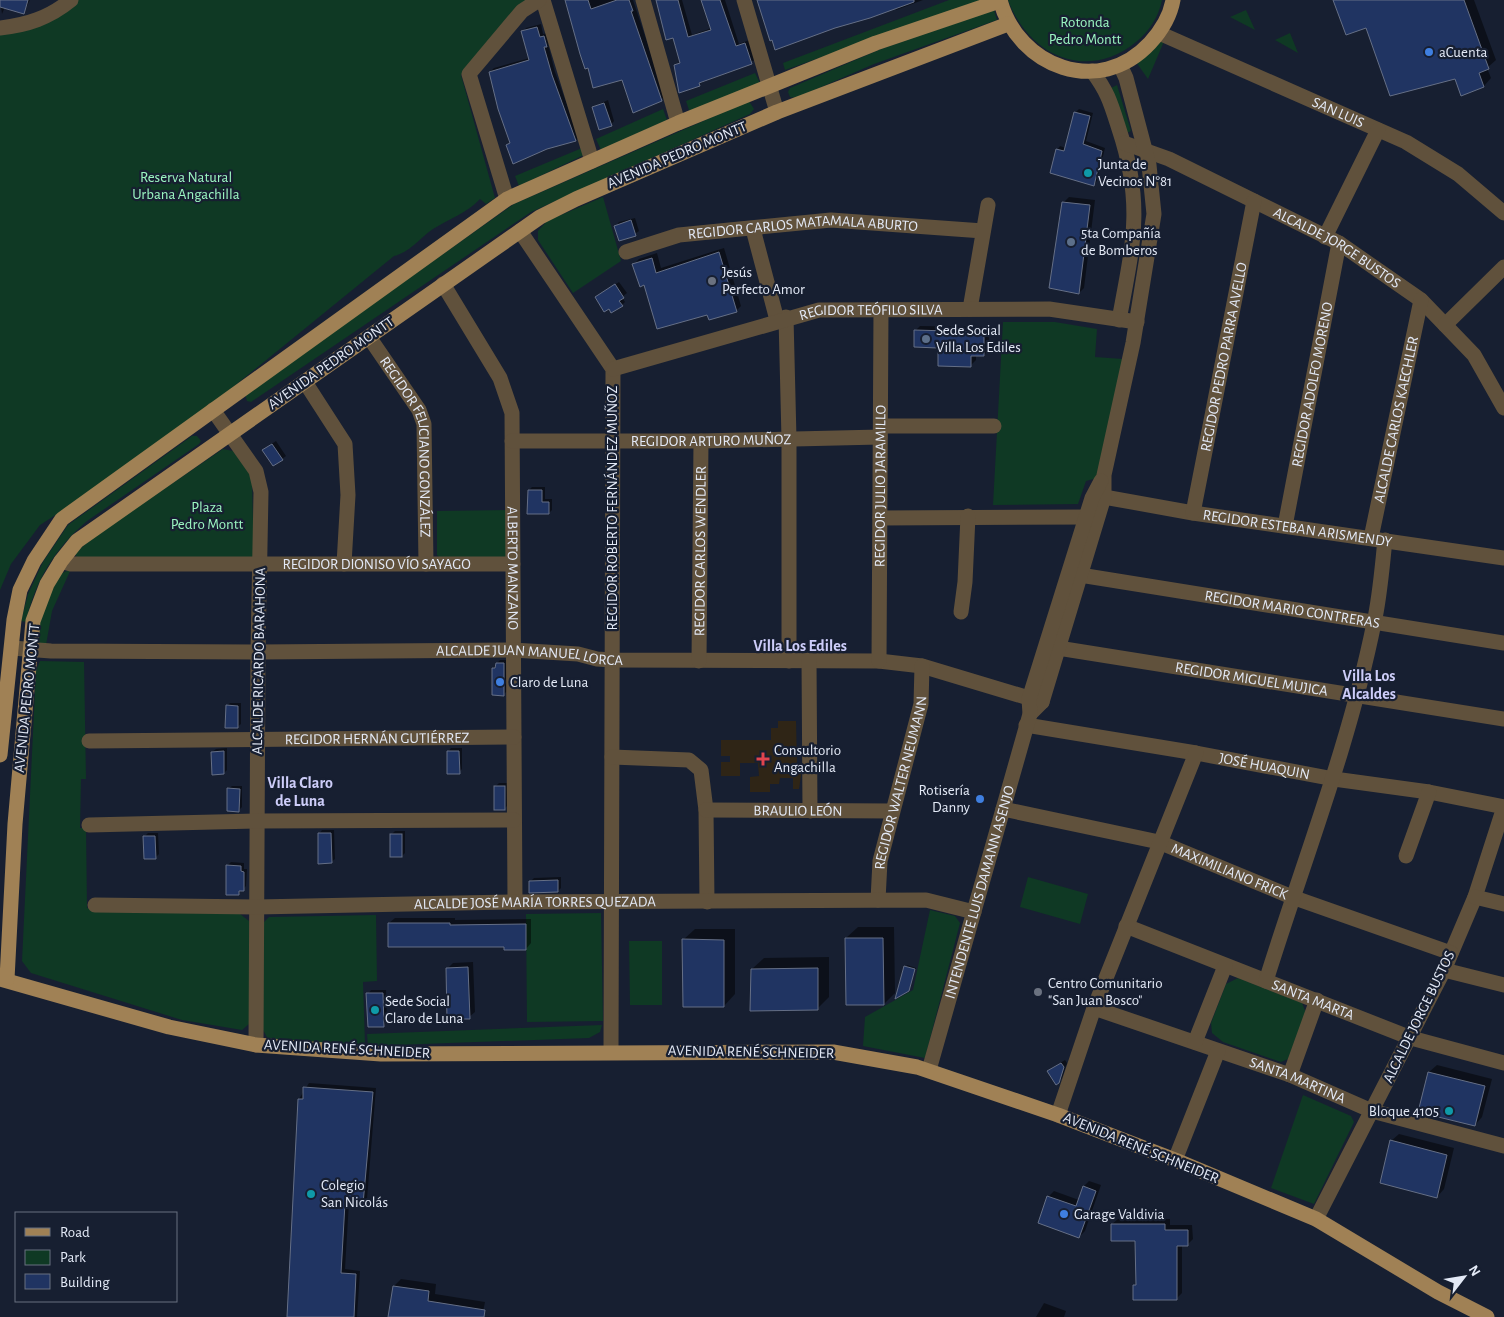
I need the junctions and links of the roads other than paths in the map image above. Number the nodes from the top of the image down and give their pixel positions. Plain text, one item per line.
1 (71, 0) edge
2 (539, 0) edge
3 (543, 0) edge
4 (642, 0) edge
5 (744, 0) edge
6 (1173, 0) edge
7 (1000, 1) edge
8 (1008, 24) junction
9 (0, 28) edge
10 (1159, 33) junction
11 (1120, 65) junction
12 (1092, 71) junction
13 (770, 86) junction
14 (777, 112) junction
15 (678, 123) junction
16 (1378, 130) junction
17 (1124, 143) junction
18 (1145, 149) junction
19 (592, 161) junction
20 (507, 199) junction
21 (1254, 202) junction
22 (988, 205) dead end
23 (1504, 213) edge
24 (752, 228) junction
25 (983, 230) junction
26 (520, 232) junction
27 (1325, 236) junction
28 (1340, 243) junction
29 (626, 252) dead end
30 (1504, 267) edge
31 (443, 284) junction
32 (1421, 300) junction
33 (970, 309) junction
34 (881, 310) junction
35 (782, 318) junction
36 (1119, 320) junction
37 (1136, 322) junction
38 (1445, 324) junction
39 (369, 337) junction
40 (613, 369) junction
41 (305, 382) junction
42 (1504, 408) edge
43 (213, 410) junction
44 (994, 426) dead end
45 (880, 432) junction
46 (231, 434) junction
47 (789, 439) junction
48 (613, 440) junction
49 (512, 441) junction
50 (701, 441) junction
51 (1098, 497) junction
52 (1193, 513) junction
53 (968, 516) junction
54 (880, 518) junction
55 (1092, 518) junction
56 (1285, 526) junction
57 (1378, 539) junction
58 (1504, 558) edge
59 (60, 561) junction
60 (344, 564) junction
61 (426, 564) junction
62 (513, 564) junction
63 (260, 565) junction
64 (1080, 574) junction
65 (960, 612) dead end
66 (1375, 623) junction
67 (1504, 643) edge
68 (12, 648) junction
69 (31, 648) junction
70 (1058, 648) junction
71 (513, 650) junction
72 (258, 652) junction
73 (612, 660) junction
74 (809, 660) junction
75 (699, 661) junction
76 (789, 661) junction
77 (879, 661) junction
78 (922, 666) junction
79 (1356, 696) junction
80 (1032, 710) junction
81 (1504, 719) edge
82 (514, 737) junction
83 (257, 739) junction
84 (89, 742) dead end
85 (1196, 753) junction
86 (0, 755) edge
87 (612, 757) junction
88 (1334, 779) junction
89 (1429, 792) junction
90 (1504, 808) edge
91 (1003, 809) junction
92 (706, 810) junction
93 (810, 811) junction
94 (892, 811) junction
95 (514, 820) junction
96 (257, 821) junction
97 (89, 825) dead end
98 (1159, 842) junction
99 (1406, 856) dead end
100 (1292, 897) junction
101 (1476, 897) junction
102 (878, 900) junction
103 (514, 902) junction
104 (611, 902) junction
105 (707, 902) junction
106 (1504, 904) edge
107 (95, 905) dead end
108 (256, 907) junction
109 (974, 912) junction
110 (1126, 926) junction
111 (1451, 953) junction
112 (1226, 966) junction
113 (1444, 970) junction
114 (4, 979) edge
115 (1266, 981) junction
116 (1504, 985) edge
117 (1316, 1000) junction
118 (1094, 1008) junction
119 (1411, 1038) junction
120 (1195, 1042) junction
121 (256, 1045) junction
122 (1218, 1051) junction
123 (611, 1052) junction
124 (1504, 1063) edge
125 (929, 1070) junction
126 (1290, 1075) junction
127 (1372, 1111) junction
128 (1058, 1115) junction
129 (1504, 1146) edge
130 (1175, 1160) junction
131 (1316, 1219) junction
132 (1487, 1317) edge

1 - 9 street
2 - 20 street
3 - 19 street
4 - 15 street
5 - 13 street
6 - 10 main road, AVENIDA PEDRO MONTT
7 - 8 main road, AVENIDA PEDRO MONTT
7 - 13 main road, AVENIDA PEDRO MONTT
8 - 12 main road, AVENIDA PEDRO MONTT
8 - 14 main road, AVENIDA PEDRO MONTT
10 - 11 main road, AVENIDA PEDRO MONTT
10 - 16 street, SAN LUIS
11 - 12 main road, AVENIDA PEDRO MONTT
11 - 18 street, INTENDENTE LUIS DAMANN ASENJO
12 - 17 street
13 - 14 street
13 - 15 main road, AVENIDA PEDRO MONTT
14 - 26 main road, AVENIDA PEDRO MONTT
15 - 19 main road, AVENIDA PEDRO MONTT
16 - 23 street, SAN LUIS
16 - 27 street
17 - 18 street, ALCALDE JORGE BUSTOS
17 - 36 street
18 - 21 street, ALCALDE JORGE BUSTOS
18 - 37 street, INTENDENTE LUIS DAMANN ASENJO
19 - 20 main road, AVENIDA PEDRO MONTT
20 - 43 main road, AVENIDA PEDRO MONTT
21 - 27 street, ALCALDE JORGE BUSTOS
21 - 52 street, REGIDOR PEDRO PARRA AVELLO
22 - 25 street
24 - 25 street, REGIDOR CARLOS MATAMALA ABURTO
24 - 29 street, REGIDOR CARLOS MATAMALA ABURTO
24 - 35 street
25 - 33 street
26 - 31 main road, AVENIDA PEDRO MONTT
26 - 40 street, REGIDOR ROBERTO FERNÁNDEZ MUÑOZ
27 - 28 street, ALCALDE JORGE BUSTOS
28 - 32 street, ALCALDE JORGE BUSTOS
28 - 56 street, REGIDOR ADOLFO MORENO
30 - 38 street
31 - 39 main road, AVENIDA PEDRO MONTT
31 - 49 street, ALBERTO MANZANO
32 - 38 street, ALCALDE JORGE BUSTOS
32 - 57 street, ALCALDE CARLOS KAECHLER
33 - 34 street, REGIDOR TEÓFILO SILVA
33 - 36 street, REGIDOR TEÓFILO SILVA
34 - 35 street, REGIDOR TEÓFILO SILVA
34 - 45 street, REGIDOR JULIO JARAMILLO
35 - 40 street, REGIDOR TEÓFILO SILVA
35 - 47 street
36 - 37 street, REGIDOR TEÓFILO SILVA
37 - 51 street, INTENDENTE LUIS DAMANN ASENJO
38 - 42 street, ALCALDE JORGE BUSTOS
39 - 41 main road, AVENIDA PEDRO MONTT
39 - 61 street, REGIDOR FELICIANO GONZÁLEZ
40 - 48 street, REGIDOR ROBERTO FERNÁNDEZ MUÑOZ
41 - 46 main road, AVENIDA PEDRO MONTT
41 - 60 street
43 - 46 street, ALCALDE RICARDO BARAHONA
43 - 68 main road, AVENIDA PEDRO MONTT
44 - 45 street, REGIDOR ARTURO MUÑOZ
45 - 47 street, REGIDOR ARTURO MUÑOZ
45 - 54 street, REGIDOR JULIO JARAMILLO
46 - 59 main road, AVENIDA PEDRO MONTT
46 - 63 street, ALCALDE RICARDO BARAHONA
47 - 50 street, REGIDOR ARTURO MUÑOZ
47 - 76 street
48 - 49 street, REGIDOR ARTURO MUÑOZ
48 - 50 street, REGIDOR ARTURO MUÑOZ
48 - 73 street, REGIDOR ROBERTO FERNÁNDEZ MUÑOZ
49 - 62 street, ALBERTO MANZANO
50 - 75 street, REGIDOR CARLOS WENDLER
51 - 52 street, REGIDOR ESTEBAN ARISMENDY
51 - 55 street, INTENDENTE LUIS DAMANN ASENJO
52 - 56 street, REGIDOR ESTEBAN ARISMENDY
53 - 54 street
53 - 55 street
53 - 65 street
54 - 77 street, REGIDOR JULIO JARAMILLO
55 - 64 street, INTENDENTE LUIS DAMANN ASENJO
55 - 80 street, INTENDENTE LUIS DAMANN ASENJO
56 - 57 street, REGIDOR ESTEBAN ARISMENDY
57 - 58 street, REGIDOR ESTEBAN ARISMENDY
57 - 66 street, ALCALDE CARLOS KAECHLER
59 - 63 street, REGIDOR DIONISO VÍO SAYAGO
59 - 69 main road, AVENIDA PEDRO MONTT
60 - 61 street, REGIDOR DIONISO VÍO SAYAGO
60 - 63 street, REGIDOR DIONISO VÍO SAYAGO
61 - 62 street, REGIDOR DIONISO VÍO SAYAGO
62 - 71 street, ALBERTO MANZANO
63 - 72 street, ALCALDE RICARDO BARAHONA
64 - 66 street, REGIDOR MARIO CONTRERAS
64 - 70 street, INTENDENTE LUIS DAMANN ASENJO
66 - 67 street, REGIDOR MARIO CONTRERAS
66 - 79 street, ALCALDE CARLOS KAECHLER
68 - 69 street, ALCALDE JUAN MANUEL LORCA
68 - 86 main road, AVENIDA PEDRO MONTT
69 - 72 street, ALCALDE JUAN MANUEL LORCA
69 - 114 main road, AVENIDA PEDRO MONTT
70 - 79 street, REGIDOR MIGUEL MUJICA
70 - 80 street, INTENDENTE LUIS DAMANN ASENJO
71 - 72 street, ALCALDE JUAN MANUEL LORCA
71 - 73 street, ALCALDE JUAN MANUEL LORCA
71 - 82 street, ALBERTO MANZANO
72 - 83 street, ALCALDE RICARDO BARAHONA
73 - 75 street, ALCALDE JUAN MANUEL LORCA
73 - 87 street, REGIDOR ROBERTO FERNÁNDEZ MUÑOZ
74 - 76 street, ALCALDE JUAN MANUEL LORCA
74 - 77 street, ALCALDE JUAN MANUEL LORCA
74 - 93 street
75 - 76 street, ALCALDE JUAN MANUEL LORCA
77 - 78 street, ALCALDE JUAN MANUEL LORCA
78 - 80 street, ALCALDE JUAN MANUEL LORCA
78 - 94 street, REGIDOR WALTER NEUMANN
79 - 81 street, REGIDOR MIGUEL MUJICA
79 - 88 street, ALCALDE CARLOS KAECHLER
80 - 85 street, JOSÉ HUAQUIN
80 - 91 street, INTENDENTE LUIS DAMANN ASENJO
82 - 83 street, REGIDOR HERNÁN GUTIÉRREZ
82 - 95 street, ALBERTO MANZANO
83 - 84 street, REGIDOR HERNÁN GUTIÉRREZ
83 - 96 street, ALCALDE RICARDO BARAHONA
85 - 88 street, JOSÉ HUAQUIN
85 - 98 street
87 - 92 street
87 - 104 street, REGIDOR ROBERTO FERNÁNDEZ MUÑOZ
88 - 89 street, JOSÉ HUAQUIN
88 - 100 street, ALCALDE CARLOS KAECHLER
89 - 90 street, JOSÉ HUAQUIN
89 - 99 street
90 - 101 street, ALCALDE JORGE BUSTOS
91 - 98 street, MAXIMILIANO FRICK
91 - 109 street, INTENDENTE LUIS DAMANN ASENJO
92 - 93 street, BRAULIO LEÓN
92 - 105 street
93 - 94 street, BRAULIO LEÓN
94 - 102 street, REGIDOR WALTER NEUMANN
95 - 96 street
95 - 103 street, ALBERTO MANZANO
96 - 97 street
96 - 108 street, ALCALDE RICARDO BARAHONA
98 - 100 street, MAXIMILIANO FRICK
98 - 110 street
100 - 111 street, MAXIMILIANO FRICK
100 - 115 street, ALCALDE CARLOS KAECHLER
101 - 106 street
101 - 111 street, ALCALDE JORGE BUSTOS
102 - 105 street, ALCALDE JOSÉ MARÍA TORRES QUEZADA
102 - 109 street, ALCALDE JOSÉ MARÍA TORRES QUEZADA
103 - 104 street, ALCALDE JOSÉ MARÍA TORRES QUEZADA
103 - 108 street, ALCALDE JOSÉ MARÍA TORRES QUEZADA
104 - 105 street, ALCALDE JOSÉ MARÍA TORRES QUEZADA
104 - 123 street, REGIDOR ROBERTO FERNÁNDEZ MUÑOZ
107 - 108 street, ALCALDE JOSÉ MARÍA TORRES QUEZADA
108 - 121 street, ALCALDE RICARDO BARAHONA
109 - 125 street, INTENDENTE LUIS DAMANN ASENJO
110 - 112 street, SANTA MARTA
110 - 118 street
111 - 113 street, ALCALDE JORGE BUSTOS
112 - 115 street, SANTA MARTA
112 - 120 street
113 - 116 street
113 - 119 street, ALCALDE JORGE BUSTOS
114 - 121 main road, AVENIDA RENÉ SCHNEIDER
115 - 117 street, SANTA MARTA
117 - 119 street, SANTA MARTA
117 - 126 street
118 - 120 street, SANTA MARTINA
118 - 128 street
119 - 124 street, SANTA MARTA
119 - 127 street, ALCALDE JORGE BUSTOS
120 - 122 street, SANTA MARTINA
121 - 123 main road, AVENIDA RENÉ SCHNEIDER
122 - 126 street, SANTA MARTINA
122 - 130 street
123 - 125 main road, AVENIDA RENÉ SCHNEIDER
125 - 128 main road, AVENIDA RENÉ SCHNEIDER
126 - 127 street, SANTA MARTINA
127 - 129 street, SANTA MARTINA
127 - 131 street, ALCALDE JORGE BUSTOS
128 - 130 main road, AVENIDA RENÉ SCHNEIDER
130 - 131 main road, AVENIDA RENÉ SCHNEIDER
131 - 132 main road, AVENIDA RENÉ SCHNEIDER

